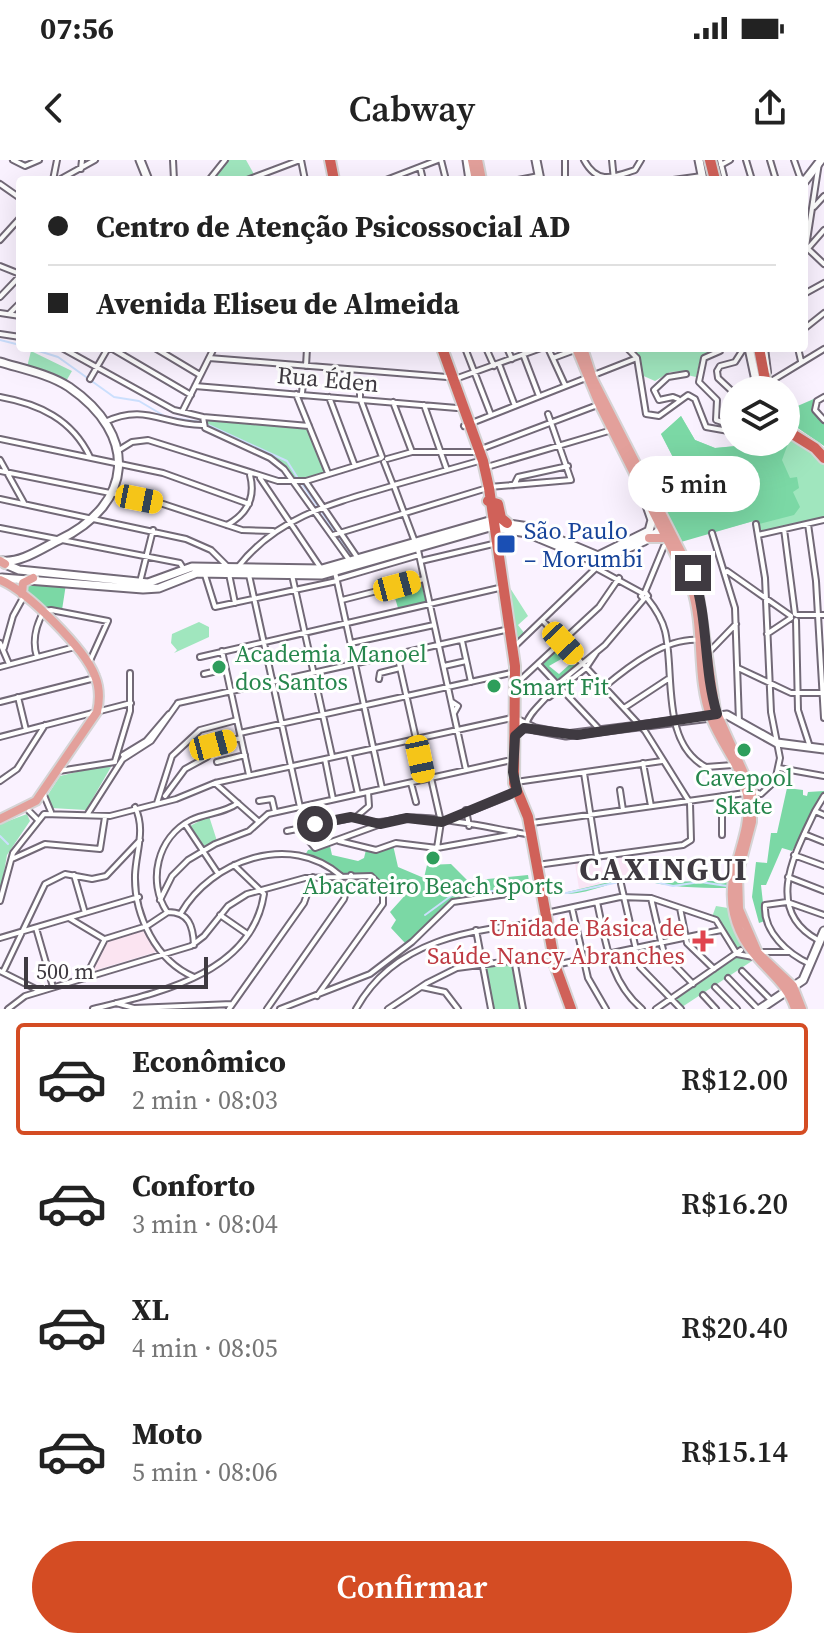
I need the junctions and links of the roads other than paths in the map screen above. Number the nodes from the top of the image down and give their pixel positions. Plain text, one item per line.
1 (13, 160) edge
2 (39, 160) edge
3 (82, 160) edge
4 (95, 160) edge
5 (165, 160) edge
6 (214, 160) edge
7 (225, 160) edge
8 (300, 160) edge
9 (440, 160) edge
10 (584, 160) edge
11 (641, 160) edge
12 (730, 160) edge
13 (173, 161) edge
14 (714, 161) edge
15 (820, 161) edge
16 (420, 167) junction
17 (216, 168) junction
18 (81, 169) junction
19 (812, 172) junction
20 (65, 176) edge
21 (211, 176) edge
22 (258, 176) edge
23 (396, 176) edge
24 (422, 176) edge
25 (600, 176) edge
26 (618, 176) edge
27 (808, 176) edge
28 (817, 181) junction
29 (824, 196) edge
30 (812, 209) junction
31 (16, 222) edge
32 (824, 230) edge
33 (808, 232) edge
34 (808, 239) edge
35 (0, 240) edge
36 (814, 242) junction
37 (808, 249) edge
38 (16, 279) edge
39 (0, 297) edge
40 (16, 307) edge
41 (0, 313) edge
42 (824, 313) edge
43 (9, 314) junction
44 (16, 315) edge
45 (808, 326) edge
46 (824, 349) edge
47 (69, 352) edge
48 (106, 352) edge
49 (116, 352) edge
50 (162, 352) edge
51 (212, 352) edge
52 (307, 352) edge
53 (441, 352) edge
54 (467, 352) edge
55 (488, 352) edge
56 (509, 352) edge
57 (526, 352) edge
58 (550, 352) edge
59 (569, 352) edge
60 (575, 352) edge
61 (584, 352) edge
62 (631, 352) edge
63 (717, 352) edge
64 (746, 352) edge
65 (752, 352) edge
66 (765, 352) edge
67 (799, 352) edge
68 (523, 354) junction
69 (209, 358) junction
70 (553, 358) junction
71 (637, 358) junction
72 (512, 359) junction
73 (801, 361) junction
74 (0, 362) edge
75 (496, 365) junction
76 (306, 366) junction
77 (96, 368) junction
78 (475, 373) junction
79 (686, 374) dead end
80 (200, 375) junction
81 (589, 376) junction
82 (760, 376) edge
83 (767, 376) edge
84 (780, 376) edge
85 (90, 379) dead end
86 (450, 379) junction
87 (720, 380) edge
88 (303, 383) dead end
89 (565, 385) junction
90 (195, 386) junction
91 (360, 390) dead end
92 (299, 394) junction
93 (191, 395) junction
94 (539, 396) junction
95 (0, 397) edge
96 (329, 397) junction
97 (824, 397) edge
98 (678, 399) junction
99 (361, 400) junction
100 (393, 402) junction
101 (424, 405) junction
102 (515, 406) junction
103 (595, 406) dead end
104 (457, 408) junction
105 (182, 412) junction
106 (548, 414) dead end
107 (491, 415) junction
108 (824, 420) edge
109 (720, 421) edge
110 (202, 422) junction
111 (551, 423) junction
112 (106, 424) junction
113 (466, 425) junction
114 (309, 426) junction
115 (612, 430) junction
116 (720, 430) edge
117 (800, 437) edge
118 (800, 438) edge
119 (0, 439) edge
120 (560, 446) junction
121 (120, 448) junction
122 (824, 451) edge
123 (412, 452) junction
124 (442, 452) junction
125 (477, 457) junction
126 (90, 458) junction
127 (824, 458) edge
128 (384, 459) junction
129 (0, 460) edge
130 (118, 464) junction
131 (355, 466) junction
132 (568, 466) junction
133 (447, 470) junction
134 (0, 471) edge
135 (7, 473) junction
136 (328, 473) junction
137 (250, 475) junction
138 (260, 478) junction
139 (306, 481) junction
140 (295, 483) junction
141 (393, 485) junction
142 (514, 485) junction
143 (486, 488) junction
144 (111, 493) junction
145 (0, 499) edge
146 (488, 501) junction
147 (24, 503) junction
148 (249, 504) junction
149 (324, 507) junction
150 (649, 507) junction
151 (315, 510) junction
152 (404, 513) junction
153 (663, 514) junction
154 (95, 518) junction
155 (824, 520) edge
156 (289, 521) junction
157 (507, 523) junction
158 (492, 524) junction
159 (756, 524) dead end
160 (808, 524) junction
161 (227, 525) junction
162 (666, 526) junction
163 (0, 528) edge
164 (784, 529) junction
165 (153, 530) junction
166 (528, 530) junction
167 (273, 531) junction
168 (342, 532) junction
169 (712, 533) dead end
170 (333, 535) junction
171 (758, 535) junction
172 (75, 537) junction
173 (63, 538) junction
174 (649, 538) junction
175 (667, 542) junction
176 (493, 544) junction
177 (418, 551) junction
178 (387, 554) junction
179 (26, 556) junction
180 (146, 556) junction
181 (2, 561) edge
182 (354, 561) junction
183 (183, 566) junction
184 (244, 569) junction
185 (322, 569) junction
186 (725, 569) junction
187 (228, 570) junction
188 (270, 571) junction
189 (205, 573) junction
190 (292, 575) junction
191 (7, 577) edge
192 (62, 577) junction
193 (337, 577) junction
194 (33, 578) junction
195 (619, 578) junction
196 (424, 579) junction
197 (139, 583) junction
198 (499, 588) junction
199 (295, 589) junction
200 (23, 596) junction
201 (645, 596) junction
202 (254, 599) junction
203 (342, 600) junction
204 (766, 601) junction
205 (235, 603) junction
206 (430, 604) junction
207 (42, 613) junction
208 (821, 616) edge
209 (795, 617) junction
210 (543, 621) junction
211 (346, 623) junction
212 (736, 624) junction
213 (434, 625) junction
214 (505, 630) junction
215 (304, 631) junction
216 (767, 634) junction
217 (461, 640) junction
218 (700, 640) junction
219 (263, 641) junction
220 (351, 643) junction
221 (563, 643) junction
222 (439, 645) junction
223 (2, 646) edge
224 (75, 647) junction
225 (667, 647) junction
226 (512, 649) junction
227 (222, 651) junction
228 (309, 651) junction
229 (596, 652) junction
230 (707, 653) junction
231 (397, 654) junction
232 (37, 657) junction
233 (200, 657) dead end
234 (268, 660) junction
235 (466, 661) junction
236 (581, 662) junction
237 (89, 663) junction
238 (9, 664) junction
239 (355, 664) junction
240 (539, 665) junction
241 (444, 666) junction
242 (0, 667) edge
243 (400, 668) junction
244 (586, 668) junction
245 (738, 668) junction
246 (226, 669) junction
247 (130, 673) dead end
248 (314, 673) junction
249 (511, 673) junction
250 (204, 674) dead end
251 (96, 677) junction
252 (379, 679) dead end
253 (668, 679) junction
254 (273, 682) junction
255 (471, 682) junction
256 (516, 684) junction
257 (557, 684) junction
258 (769, 685) junction
259 (448, 687) junction
260 (604, 687) junction
261 (563, 689) junction
262 (231, 692) junction
263 (823, 693) edge
264 (797, 694) junction
265 (407, 696) junction
266 (18, 697) junction
267 (549, 697) junction
268 (0, 702) edge
269 (131, 703) junction
270 (364, 705) junction
271 (624, 708) junction
272 (92, 715) junction
273 (323, 715) junction
274 (714, 715) junction
275 (824, 718) edge
276 (237, 720) junction
277 (521, 720) junction
278 (676, 720) junction
279 (739, 722) junction
280 (281, 724) junction
281 (45, 725) junction
282 (644, 727) junction
283 (457, 729) junction
284 (535, 729) junction
285 (26, 730) junction
286 (602, 732) junction
287 (240, 736) junction
288 (515, 736) junction
289 (0, 737) edge
290 (416, 738) junction
291 (777, 743) junction
292 (205, 747) dead end
293 (373, 747) junction
294 (811, 749) junction
295 (824, 749) edge
296 (348, 753) junction
297 (245, 755) junction
298 (122, 756) junction
299 (332, 756) junction
300 (207, 757) dead end
301 (324, 758) junction
302 (507, 761) junction
303 (663, 761) junction
304 (116, 762) junction
305 (217, 762) dead end
306 (643, 763) junction
307 (736, 764) junction
308 (291, 766) junction
309 (779, 768) junction
310 (466, 770) junction
311 (59, 771) junction
312 (584, 773) junction
313 (249, 775) junction
314 (824, 776) edge
315 (428, 779) junction
316 (0, 781) edge
317 (215, 783) junction
318 (411, 783) junction
319 (383, 789) junction
320 (515, 790) junction
321 (620, 790) dead end
322 (368, 792) junction
323 (749, 792) junction
324 (43, 793) junction
325 (358, 794) junction
326 (165, 796) junction
327 (722, 796) junction
328 (824, 796) edge
329 (333, 799) junction
330 (259, 801) dead end
331 (689, 801) junction
332 (416, 802) dead end
333 (157, 803) junction
334 (238, 803) junction
335 (651, 806) junction
336 (135, 807) junction
337 (300, 807) junction
338 (623, 810) junction
339 (29, 811) dead end
340 (464, 811) junction
341 (815, 811) junction
342 (51, 812) junction
343 (275, 812) junction
344 (591, 814) junction
345 (87, 815) junction
346 (824, 815) edge
347 (105, 817) junction
348 (356, 817) junction
349 (0, 819) edge
350 (37, 819) junction
351 (258, 821) junction
352 (442, 822) junction
353 (185, 824) junction
354 (380, 824) junction
355 (467, 826) junction
356 (298, 828) junction
357 (524, 830) junction
358 (287, 831) dead end
359 (804, 834) junction
360 (722, 835) dead end
361 (140, 840) junction
362 (339, 841) junction
363 (824, 842) edge
364 (437, 848) junction
365 (202, 850) junction
366 (794, 855) junction
367 (597, 857) junction
368 (10, 860) junction
369 (234, 865) junction
370 (536, 865) junction
371 (824, 866) edge
372 (217, 872) junction
373 (74, 875) junction
374 (351, 875) junction
375 (341, 876) junction
376 (311, 877) junction
377 (788, 877) junction
378 (621, 884) dead end
379 (260, 890) junction
380 (160, 891) junction
381 (824, 891) edge
382 (514, 893) dead end
383 (139, 897) junction
384 (623, 897) junction
385 (651, 898) junction
386 (0, 901) edge
387 (597, 902) junction
388 (787, 902) junction
389 (679, 907) junction
390 (572, 908) junction
391 (167, 912) junction
392 (85, 913) junction
393 (181, 913) junction
394 (220, 915) junction
395 (824, 915) edge
396 (69, 918) junction
397 (542, 918) junction
398 (24, 924) junction
399 (147, 926) junction
400 (35, 928) junction
401 (27, 930) junction
402 (193, 930) junction
403 (476, 930) junction
404 (721, 930) junction
405 (824, 931) edge
406 (20, 932) junction
407 (246, 933) junction
408 (9, 935) junction
409 (204, 936) junction
410 (0, 938) edge
411 (685, 938) junction
412 (103, 940) junction
413 (821, 941) junction
414 (660, 943) junction
415 (15, 944) junction
416 (194, 945) junction
417 (634, 949) junction
418 (739, 952) junction
419 (789, 952) junction
420 (608, 954) junction
421 (820, 954) edge
422 (162, 955) junction
423 (756, 955) junction
424 (514, 959) junction
425 (583, 959) junction
426 (551, 960) junction
427 (481, 963) junction
428 (390, 964) junction
429 (811, 965) junction
430 (714, 969) junction
431 (89, 970) junction
432 (2, 971) edge
433 (742, 971) dead end
434 (92, 976) junction
435 (366, 977) junction
436 (85, 978) junction
437 (196, 978) junction
438 (330, 978) junction
439 (728, 978) dead end
440 (373, 982) junction
441 (25, 983) junction
442 (693, 984) junction
443 (53, 987) junction
444 (421, 987) junction
445 (715, 987) dead end
446 (790, 988) junction
447 (40, 991) junction
448 (333, 991) junction
449 (29, 994) junction
450 (703, 995) dead end
451 (317, 996) junction
452 (671, 1000) junction
453 (769, 1003) edge
454 (122, 1004) edge
455 (231, 1006) edge
456 (8, 1009) edge
457 (93, 1009) edge
458 (267, 1009) edge
459 (280, 1009) edge
460 (356, 1009) edge
461 (388, 1009) edge
462 (458, 1009) edge
463 (491, 1009) edge
464 (523, 1009) edge
465 (568, 1009) edge
466 (606, 1009) edge
467 (642, 1009) edge
468 (656, 1009) edge
469 (681, 1009) edge
470 (716, 1009) edge
471 (737, 1009) edge
472 (759, 1009) edge
473 (795, 1009) edge
474 (802, 1009) edge

1 - 2 street
3 - 18 street
4 - 18 street
5 - 13 street
6 - 17 street
7 - 17 street
8 - 22 street
9 - 16 street
10 - 25 street
11 - 26 street
12 - 14 street
15 - 19 main road
15 - 28 street
16 - 23 street
16 - 24 street
17 - 21 street
18 - 20 street
19 - 27 main road
19 - 28 street
28 - 30 street
29 - 30 street
30 - 33 street
31 - 35 street
32 - 36 street
34 - 36 street
36 - 37 street
38 - 39 street
40 - 43 street
41 - 43 street
42 - 45 street
43 - 44 street
46 - 73 street
47 - 77 street
48 - 77 street
49 - 93 street
50 - 80 street
51 - 69 street
52 - 76 street
53 - 86 highway
54 - 78 street
55 - 75 street
56 - 72 street
57 - 68 street
58 - 70 street
59 - 70 street
60 - 81 main road
61 - 81 main road
62 - 71 street
63 - 109 street
64 - 87 street
65 - 82 highway
66 - 83 street
67 - 73 street
68 - 72 street
68 - 94 street
69 - 76 street
69 - 80 street
70 - 89 street
71 - 81 street
71 - 98 street
72 - 75 street
73 - 84 street
74 - 112 main road
75 - 78 street
75 - 102 street
76 - 86 street
77 - 85 street
77 - 105 street
78 - 86 street
78 - 107 street
79 - 98 street
80 - 90 street
81 - 89 street
81 - 115 main road
81 - 153 main road
86 - 104 highway
86 - 113 highway
88 - 92 street
89 - 94 street
90 - 92 street, Rua Éden
90 - 93 street
91 - 99 street
92 - 96 street, Rua Éden
92 - 114 street
93 - 105 street
94 - 102 street
95 - 126 street
96 - 99 street, Rua Éden
96 - 131 street
97 - 108 street
98 - 116 street
99 - 100 street, Rua Éden
99 - 128 street
100 - 101 street, Rua Éden
100 - 123 street
101 - 104 street, Rua Éden
101 - 124 street
102 - 107 street
103 - 111 street
104 - 113 highway
105 - 110 street
106 - 111 street
107 - 113 street
110 - 112 street
110 - 114 street
110 - 140 street
111 - 120 street
111 - 125 street
112 - 121 main road
113 - 125 highway
114 - 136 street
115 - 120 street
115 - 150 main road
117 - 122 highway
118 - 127 highway
119 - 126 street
120 - 125 street
120 - 132 street
121 - 130 main road
121 - 137 street
123 - 124 street
123 - 128 street
124 - 125 street
124 - 133 street
125 - 133 street
125 - 143 highway
126 - 130 street
128 - 131 street
128 - 141 street
129 - 135 street
130 - 144 main road
130 - 148 street
131 - 136 street
132 - 142 street
132 - 142 street
133 - 141 street
134 - 135 street
135 - 144 street
135 - 147 street
136 - 139 street
137 - 138 street
137 - 148 street
138 - 140 street
138 - 156 street
139 - 140 street
139 - 149 street
140 - 151 street
141 - 149 street
141 - 152 street
142 - 143 street
143 - 146 highway
143 - 152 street
144 - 154 main road
144 - 161 street
145 - 147 street
146 - 157 highway
146 - 158 highway
147 - 154 street
148 - 161 street
149 - 151 street
149 - 168 street
150 - 153 main road
150 - 162 main road
150 - 166 main road
151 - 156 street
151 - 170 street
152 - 168 street
152 - 177 street
153 - 162 main road
154 - 165 street
154 - 172 main road
155 - 160 street
156 - 167 street
156 - 185 street
157 - 158 main road
157 - 166 main road
158 - 166 main road
158 - 176 highway
158 - 177 main road
158 - 226 highway
159 - 171 street
160 - 164 street
160 - 208 street
161 - 167 street
162 - 174 main road
162 - 175 main road
162 - 230 main road
163 - 173 street
164 - 171 street
164 - 209 street
165 - 180 street
165 - 187 street
166 - 174 main road
167 - 184 street
168 - 170 street
168 - 182 street
169 - 186 street
170 - 182 street
171 - 204 street
172 - 173 main road
172 - 180 street
173 - 179 main road
174 - 175 main road
175 - 201 street
175 - 218 main road
176 - 177 street
176 - 198 highway
177 - 178 main road
177 - 193 street
177 - 196 street
178 - 182 main road
178 - 193 main road
179 - 181 main road
179 - 191 main road
180 - 183 street
180 - 197 street
181 - 191 main road
182 - 185 main road
183 - 187 main road
183 - 197 main road
184 - 187 main road
184 - 187 main road
184 - 188 main road
184 - 202 street
185 - 188 main road
186 - 204 street
186 - 212 street
187 - 189 main road
187 - 205 street
188 - 190 main road
189 - 192 main road
189 - 205 street
190 - 193 main road
190 - 199 street
191 - 192 main road
191 - 194 main road
191 - 200 main road
192 - 194 main road
192 - 197 main road
193 - 199 street
193 - 203 street
194 - 200 main road
195 - 201 street
195 - 210 street
195 - 221 street
196 - 203 street
196 - 206 street
198 - 206 street
198 - 214 highway
199 - 202 street
199 - 215 street
200 - 207 main road
200 - 223 street
201 - 225 street
201 - 229 street
202 - 205 street
202 - 219 street
203 - 211 street
204 - 209 street
204 - 216 street
206 - 211 street
206 - 213 street
207 - 224 main road
207 - 232 street
207 - 237 street
208 - 209 street
208 - 263 street
209 - 216 street
209 - 264 street
210 - 221 street
210 - 226 street
211 - 215 street
211 - 220 street
212 - 230 street
212 - 245 street
213 - 220 street
213 - 222 street
214 - 217 street
214 - 249 highway
215 - 219 street
215 - 228 street
216 - 258 street
217 - 222 street
217 - 235 street
218 - 225 street
218 - 274 main road
219 - 227 street
219 - 234 street
220 - 239 street
221 - 236 street
221 - 240 street
222 - 231 street
222 - 241 street
223 - 238 street
224 - 232 street
224 - 237 main road
225 - 253 street
225 - 260 street
226 - 256 highway
227 - 233 street
227 - 246 street
228 - 234 street
228 - 248 street
229 - 236 street
229 - 244 street
230 - 274 main road
231 - 239 street
231 - 243 street
232 - 238 street
234 - 254 street
235 - 241 street
235 - 255 street
236 - 244 street
236 - 257 street
237 - 251 main road
238 - 242 street
239 - 248 street
239 - 270 street
240 - 256 street
240 - 257 street
241 - 259 street
243 - 252 street
243 - 265 street
244 - 260 street
244 - 261 street
245 - 258 street
245 - 279 street
246 - 250 street
246 - 262 street
247 - 269 street
248 - 254 street
248 - 273 street
249 - 255 street
249 - 277 highway
251 - 266 street
251 - 272 main road
253 - 271 street
253 - 278 street
254 - 262 street
254 - 280 street
255 - 259 street
256 - 277 highway
257 - 261 street
257 - 267 street
258 - 264 street
258 - 291 street
259 - 265 street
259 - 283 street
260 - 271 street
261 - 267 street
261 - 286 street
262 - 276 street
262 - 298 street
263 - 264 street
263 - 275 street
264 - 294 street
265 - 270 street
265 - 290 street
266 - 268 street
266 - 285 street
267 - 277 street
269 - 272 street
269 - 298 street
270 - 273 street
270 - 293 street
271 - 282 street
272 - 281 street
272 - 311 main road
273 - 280 street
273 - 299 street
274 - 278 main road
274 - 279 main road
274 - 307 main road
274 - 323 main road
276 - 287 street
276 - 326 street
277 - 283 street
277 - 284 main road
277 - 288 highway
277 - 302 highway
278 - 282 main road
278 - 307 street
279 - 291 main road
280 - 287 street
280 - 308 street
281 - 285 street
281 - 316 street
282 - 286 main road
282 - 303 street
283 - 290 street
283 - 310 street
284 - 286 main road
284 - 288 main road
285 - 289 street
287 - 292 street
287 - 297 street
288 - 320 highway
290 - 293 street
290 - 315 street
291 - 294 main road
291 - 309 street
293 - 296 street
293 - 319 street
294 - 295 main road
296 - 299 street
296 - 325 street
297 - 305 street
297 - 313 street
298 - 304 street
299 - 301 street
300 - 326 street
301 - 308 street
301 - 329 street
302 - 310 street
302 - 320 highway
303 - 306 street
303 - 331 street
304 - 311 street
304 - 345 street
306 - 312 street
306 - 335 street
307 - 323 main road
308 - 313 street
308 - 337 street
309 - 314 street
309 - 323 street
310 - 315 street
311 - 324 main road
312 - 320 street
312 - 344 street
313 - 317 street
315 - 318 street
315 - 352 street
317 - 326 street
317 - 334 street
318 - 319 street
318 - 332 street
319 - 322 street
320 - 340 street
320 - 357 highway
321 - 338 street
322 - 325 street
322 - 348 street
323 - 327 street
323 - 423 main road
324 - 342 street
324 - 349 main road
325 - 329 street
326 - 333 street
326 - 333 street
327 - 331 street
327 - 360 street
328 - 341 street
329 - 337 street
330 - 343 street
331 - 335 street
331 - 367 street
333 - 336 street
334 - 351 street
334 - 353 street
335 - 338 street
336 - 347 street
336 - 361 street
337 - 343 street
338 - 344 street
339 - 350 street
340 - 352 street
340 - 355 street
341 - 346 street
341 - 359 street
342 - 345 street
342 - 350 street
343 - 351 street
344 - 357 street
344 - 367 street
345 - 347 street
347 - 368 street
348 - 354 street
348 - 356 street
350 - 368 street
351 - 365 street
352 - 354 street
352 - 355 street
352 - 364 street
353 - 365 street
353 - 380 street
354 - 362 street
355 - 357 street
356 - 358 street
356 - 362 street
357 - 364 street
357 - 370 highway
357 - 397 highway
359 - 363 street
359 - 366 street
361 - 373 street
361 - 383 street
362 - 364 street
365 - 372 street
365 - 380 street
366 - 371 street
366 - 377 street
367 - 370 street
368 - 386 street
369 - 372 street
369 - 375 street
369 - 379 street
370 - 397 highway
372 - 393 street
373 - 392 street
373 - 398 street
374 - 375 street
374 - 438 street
374 - 458 street
375 - 376 street
376 - 379 street
376 - 455 street
377 - 381 street
377 - 388 street
378 - 384 street
379 - 394 street
379 - 407 street
380 - 391 street
382 - 428 street
383 - 392 street
383 - 399 street
384 - 385 street
384 - 387 street
384 - 417 street
385 - 389 street
385 - 414 street
387 - 390 street
387 - 420 street
388 - 395 street
388 - 413 street
388 - 419 street
389 - 404 street
389 - 411 street
390 - 397 street
390 - 425 street
391 - 393 street
391 - 399 street
392 - 396 street
393 - 402 street
394 - 407 street
394 - 409 street
396 - 400 street
396 - 412 street
397 - 403 street
397 - 426 highway
398 - 401 street
398 - 406 street
399 - 412 street
399 - 422 street
400 - 401 street
400 - 443 street
401 - 406 street
402 - 409 street
402 - 416 street
403 - 427 street
403 - 428 street
404 - 411 street
404 - 418 street
405 - 413 main road
406 - 408 street
406 - 415 street
407 - 437 street
408 - 410 street
408 - 415 street
409 - 416 street
411 - 414 street
411 - 430 street
412 - 431 street
413 - 421 main road
414 - 417 street
414 - 442 street
415 - 432 street
416 - 422 street
417 - 420 street
417 - 452 street
418 - 423 street
418 - 430 street
419 - 423 street
419 - 429 street
420 - 425 street
420 - 467 street
421 - 429 main road
422 - 434 street
422 - 437 street
423 - 446 main road
424 - 426 street
424 - 427 street
424 - 464 street
425 - 426 street
425 - 466 street
426 - 465 highway
427 - 444 street
427 - 463 street
428 - 435 street
428 - 440 street
429 - 446 main road
430 - 442 street
431 - 434 street
431 - 436 street
432 - 441 street
433 - 453 street
434 - 436 street
435 - 440 street
435 - 448 street
436 - 443 street
437 - 454 street
438 - 448 street
438 - 451 street
439 - 472 street
440 - 460 street
441 - 447 street
441 - 449 street
442 - 452 street
443 - 447 street
444 - 461 street
444 - 462 street
445 - 471 street
446 - 453 main road
446 - 473 main road
446 - 474 main road
447 - 449 street
448 - 451 street
449 - 456 street
450 - 470 street
451 - 459 street
452 - 468 street
452 - 469 street
453 - 472 main road
454 - 455 street
454 - 457 street

